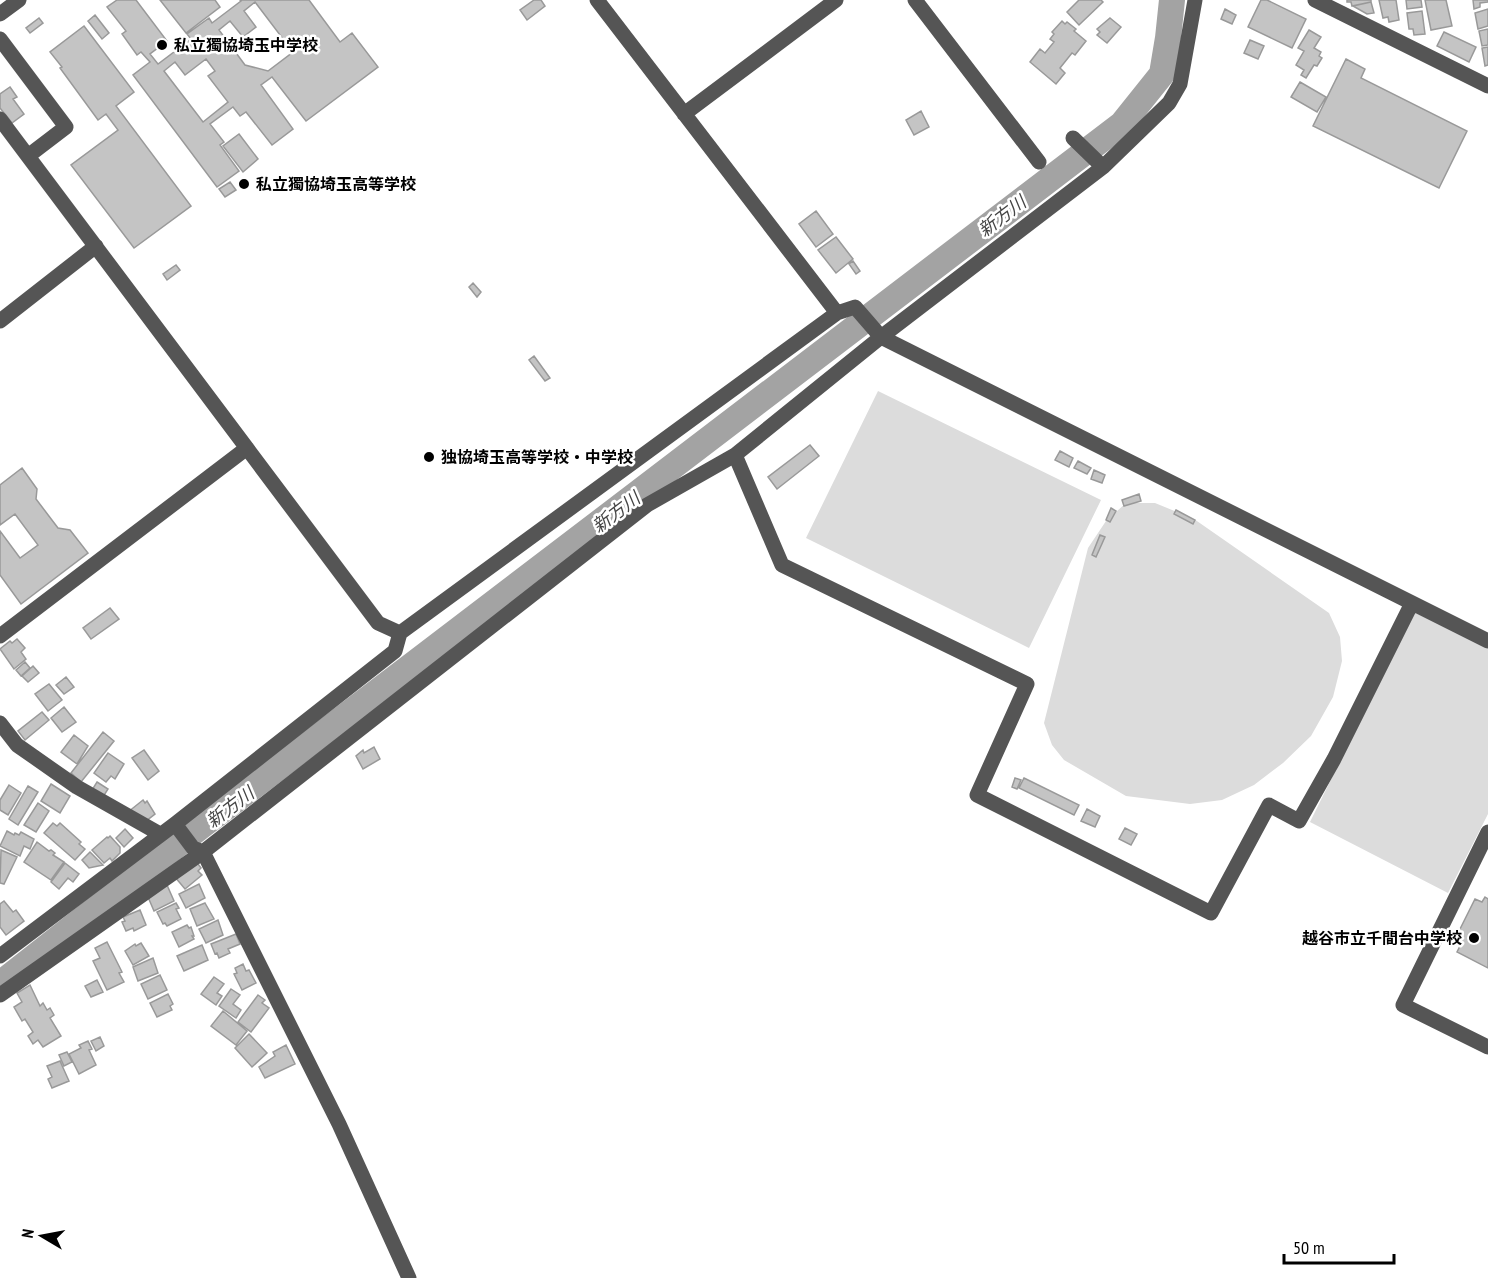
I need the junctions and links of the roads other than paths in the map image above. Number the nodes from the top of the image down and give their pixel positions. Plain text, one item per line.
1 (19, 0) edge
2 (597, 0) edge
3 (836, 0) edge
4 (915, 0) edge
5 (1195, 0) edge
6 (1315, 0) edge
7 (0, 14) edge
8 (0, 39) edge
9 (1488, 86) edge
10 (684, 114) junction
11 (0, 119) edge
12 (1073, 138) dead end
13 (28, 156) junction
14 (1039, 162) dead end
15 (1103, 167) junction
16 (96, 246) junction
17 (837, 313) junction
18 (0, 321) edge
19 (876, 333) junction
20 (247, 448) junction
21 (735, 455) junction
22 (1413, 603) junction
23 (400, 633) junction
24 (0, 636) edge
25 (1488, 641) edge
26 (0, 723) edge
27 (177, 826) junction
28 (1488, 832) edge
29 (160, 834) junction
30 (198, 850) junction
31 (0, 956) edge
32 (0, 995) edge
33 (1488, 1047) edge
34 (409, 1278) edge

1 - 7 street
2 - 10 street
3 - 10 street
4 - 14 street
5 - 15 street
6 - 9 street
8 - 13 street
10 - 17 street
11 - 13 street
12 - 15 street
13 - 16 street
15 - 19 street
16 - 18 street
16 - 20 street
17 - 19 street
17 - 23 street
19 - 21 street
19 - 22 street
20 - 23 street
20 - 24 street
21 - 22 street
21 - 30 street
22 - 25 street
23 - 27 street
26 - 29 street
27 - 29 street
27 - 30 street
28 - 33 street
29 - 31 street
30 - 32 street
30 - 34 street

